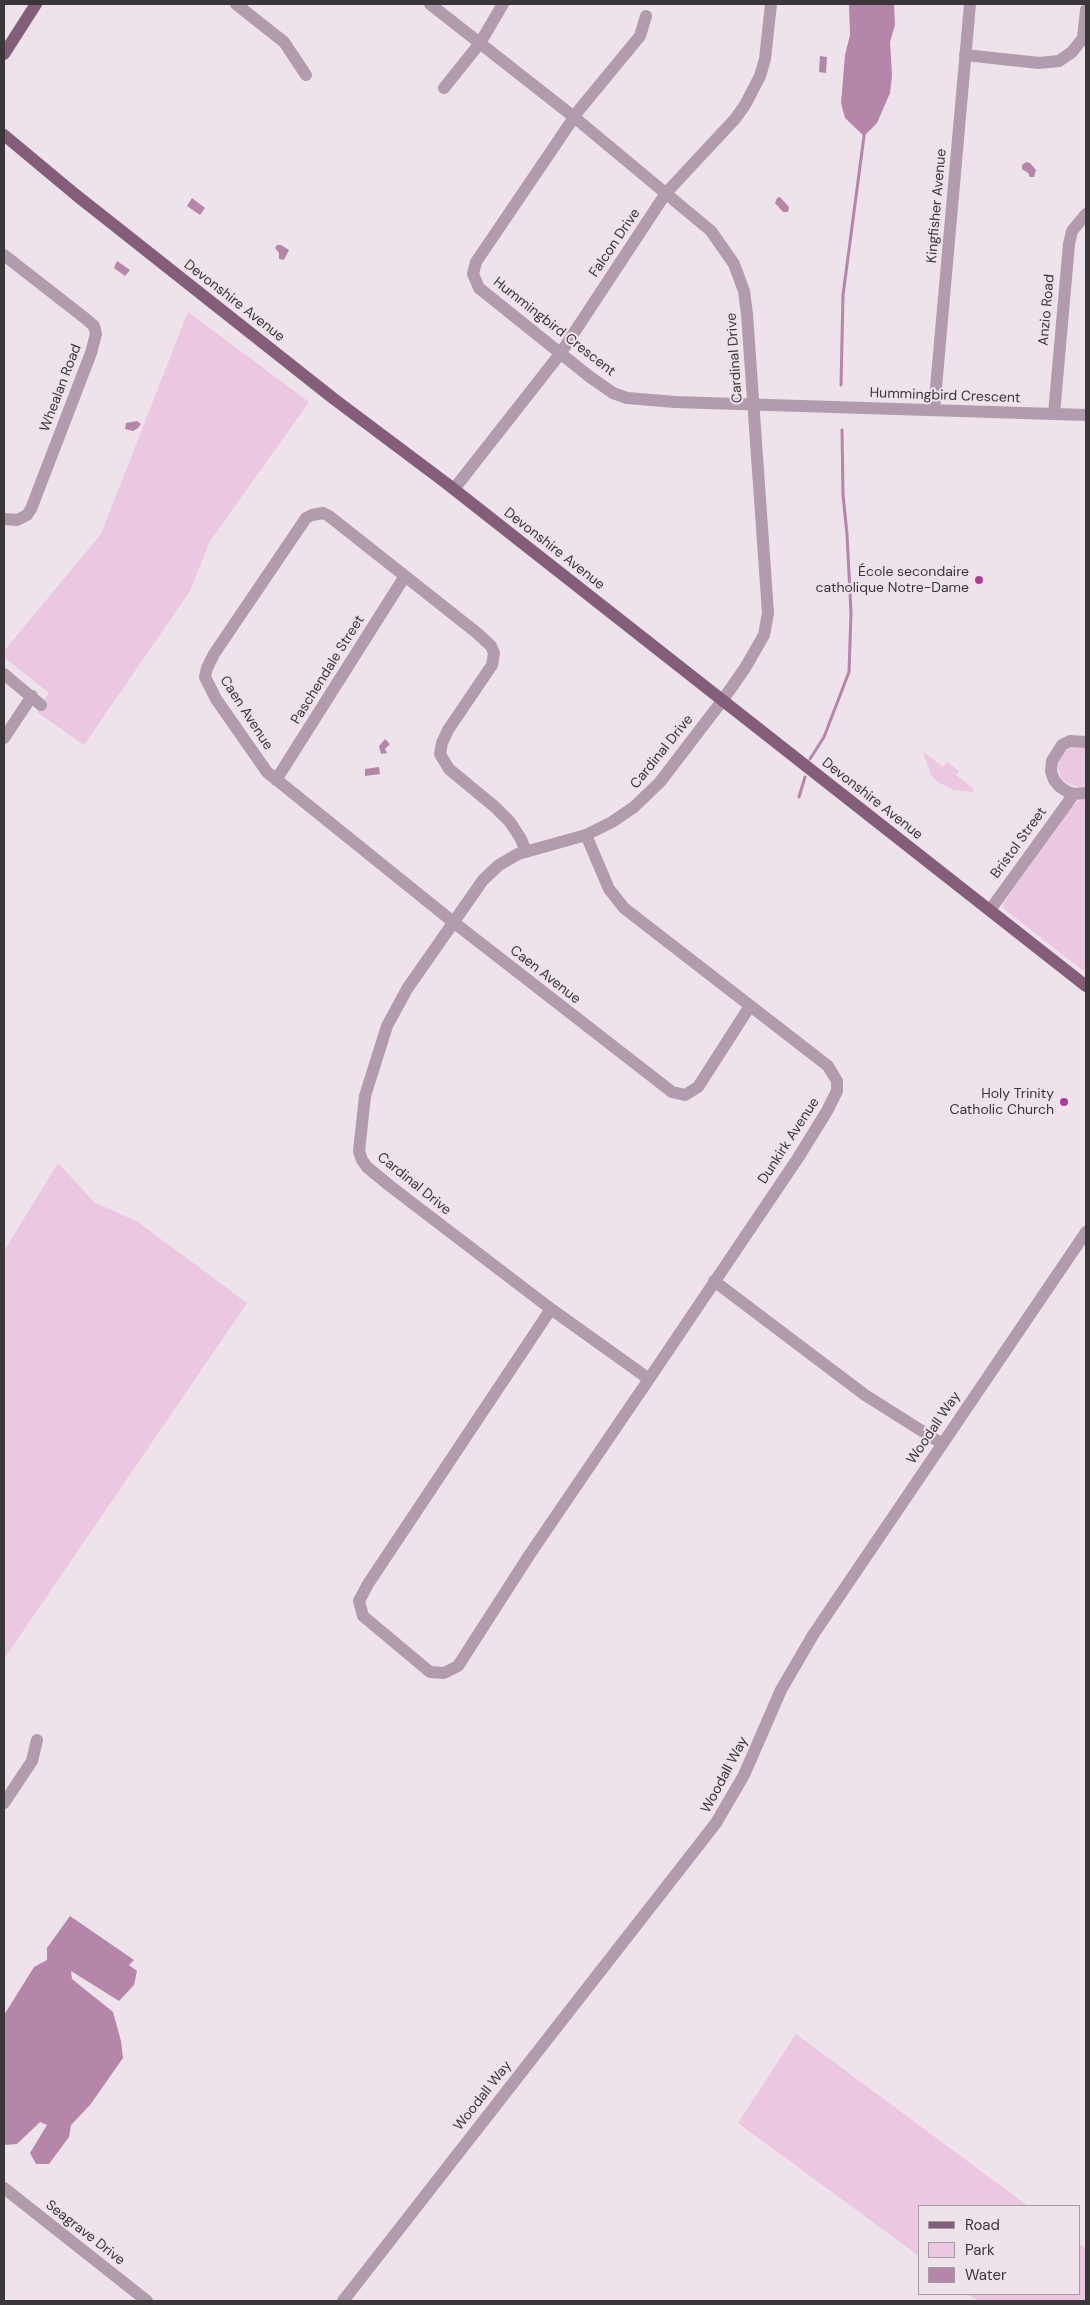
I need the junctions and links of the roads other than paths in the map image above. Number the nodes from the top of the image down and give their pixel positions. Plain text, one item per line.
1 (36, 4) edge
2 (236, 4) edge
3 (430, 4) edge
4 (503, 4) edge
5 (771, 4) edge
6 (970, 4) edge
7 (1086, 10) edge
8 (646, 16) dead end
9 (480, 43) junction
10 (4, 54) edge
11 (965, 55) junction
12 (306, 75) dead end
13 (444, 88) dead end
14 (574, 117) junction
15 (4, 135) edge
16 (666, 193) junction
17 (1086, 214) edge
18 (6, 262) edge
19 (560, 354) junction
20 (753, 404) junction
21 (934, 410) junction
22 (1054, 414) junction
23 (1086, 415) edge
24 (454, 489) junction
25 (4, 519) edge
26 (405, 576) junction
27 (4, 674) edge
28 (722, 701) junction
29 (4, 738) edge
30 (1086, 742) edge
31 (276, 780) junction
32 (1080, 794) edge
33 (586, 834) junction
34 (526, 852) junction
35 (990, 910) junction
36 (452, 921) junction
37 (1086, 986) edge
38 (750, 1006) junction
39 (1086, 1232) edge
40 (714, 1281) junction
41 (551, 1309) junction
42 (648, 1379) junction
43 (941, 1443) junction
44 (37, 1740) dead end
45 (4, 1803) edge
46 (4, 2188) edge
47 (148, 2301) edge
48 (343, 2301) edge

1 - 10 main road
2 - 12 street
3 - 9 street, Cardinal Drive
4 - 9 street
5 - 16 street, Falcon Drive
6 - 11 street, Kingfisher Avenue
7 - 11 street
8 - 14 street, Hummingbird Crescent
9 - 13 street
9 - 14 street, Cardinal Drive
11 - 21 street, Kingfisher Avenue
14 - 16 street, Cardinal Drive
14 - 19 street, Hummingbird Crescent
15 - 24 main road, Devonshire Avenue
16 - 19 street, Falcon Drive
16 - 20 street, Cardinal Drive
17 - 22 street, Anzio Road
18 - 25 street, Whealan Road
19 - 20 street, Hummingbird Crescent
19 - 24 street, Falcon Drive
20 - 21 street, Hummingbird Crescent
20 - 28 street, Cardinal Drive
21 - 22 street, Hummingbird Crescent
22 - 23 street, Hummingbird Crescent
24 - 28 main road, Devonshire Avenue
26 - 31 street, Paschendale Street
26 - 31 street, Caen Avenue
26 - 34 street, Caen Avenue
27 - 29 street
28 - 33 street, Cardinal Drive
28 - 35 main road, Devonshire Avenue
30 - 32 street, Bristol Street
31 - 36 street, Caen Avenue
32 - 35 street, Bristol Street
33 - 34 street, Cardinal Drive
33 - 38 street, Dunkirk Avenue
34 - 36 street, Cardinal Drive
35 - 37 main road, Devonshire Avenue
36 - 38 street, Caen Avenue
36 - 41 street, Cardinal Drive
38 - 40 street, Dunkirk Avenue
39 - 43 street, Woodall Way
40 - 42 street
40 - 43 street
41 - 42 street, Cardinal Drive
41 - 42 street
43 - 48 street, Woodall Way
44 - 45 street
46 - 47 street, Seagrave Drive

